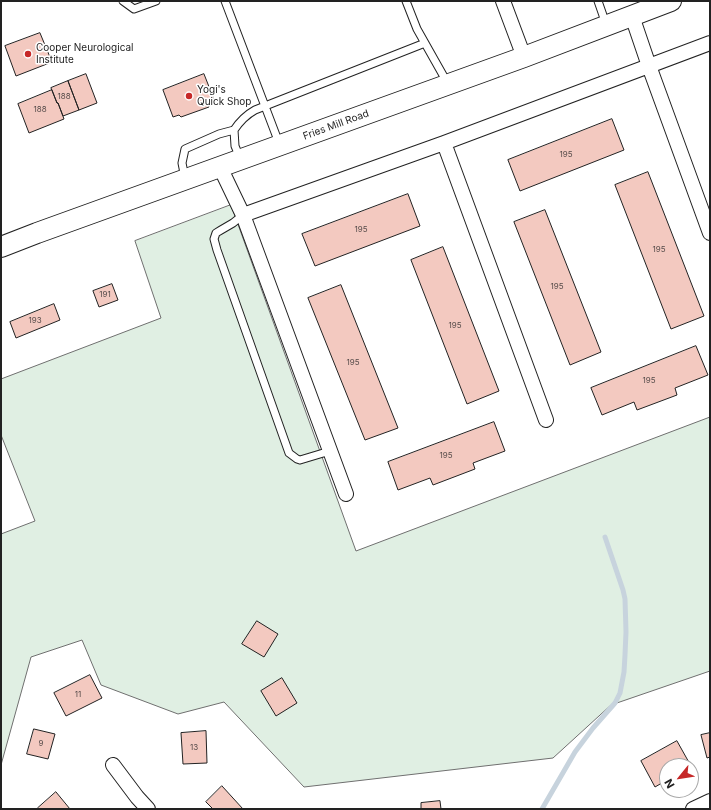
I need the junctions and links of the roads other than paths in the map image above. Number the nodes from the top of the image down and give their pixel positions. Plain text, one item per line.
1 (123, 1) edge
2 (156, 1) edge
3 (225, 1) edge
4 (406, 1) edge
5 (503, 1) edge
6 (598, 1) edge
7 (671, 1) edge
8 (632, 16) junction
9 (606, 26) junction
10 (425, 43) junction
11 (710, 44) edge
12 (524, 57) junction
13 (648, 66) junction
14 (448, 84) junction
15 (265, 106) junction
16 (234, 130) junction
17 (444, 143) junction
18 (280, 145) junction
19 (241, 159) junction
20 (220, 167) junction
21 (185, 179) junction
22 (243, 215) junction
23 (710, 233) edge
24 (1, 247) edge
25 (546, 420) dead end
26 (330, 450) junction
27 (346, 494) dead end
28 (113, 765) dead end
29 (710, 801) edge
30 (148, 809) edge
31 (693, 809) edge

1 - 2 lane
3 - 15 lane
4 - 10 lane
5 - 12 street
6 - 9 lane
7 - 8 main road, Fries Mill Road
8 - 9 main road, Fries Mill Road
8 - 13 street
9 - 12 main road, Fries Mill Road
10 - 14 lane
10 - 15 lane
11 - 13 street
12 - 14 main road, Fries Mill Road
13 - 17 street
13 - 23 street
14 - 18 main road, Fries Mill Road
15 - 16 lane
15 - 18 lane
16 - 19 lane
16 - 21 lane
17 - 22 street
17 - 25 street
18 - 19 main road, Fries Mill Road
19 - 20 main road, Fries Mill Road
20 - 21 main road, Fries Mill Road
20 - 22 street
21 - 24 main road, Fries Mill Road
22 - 26 street
22 - 26 lane
26 - 27 street
28 - 30 street
29 - 31 street

